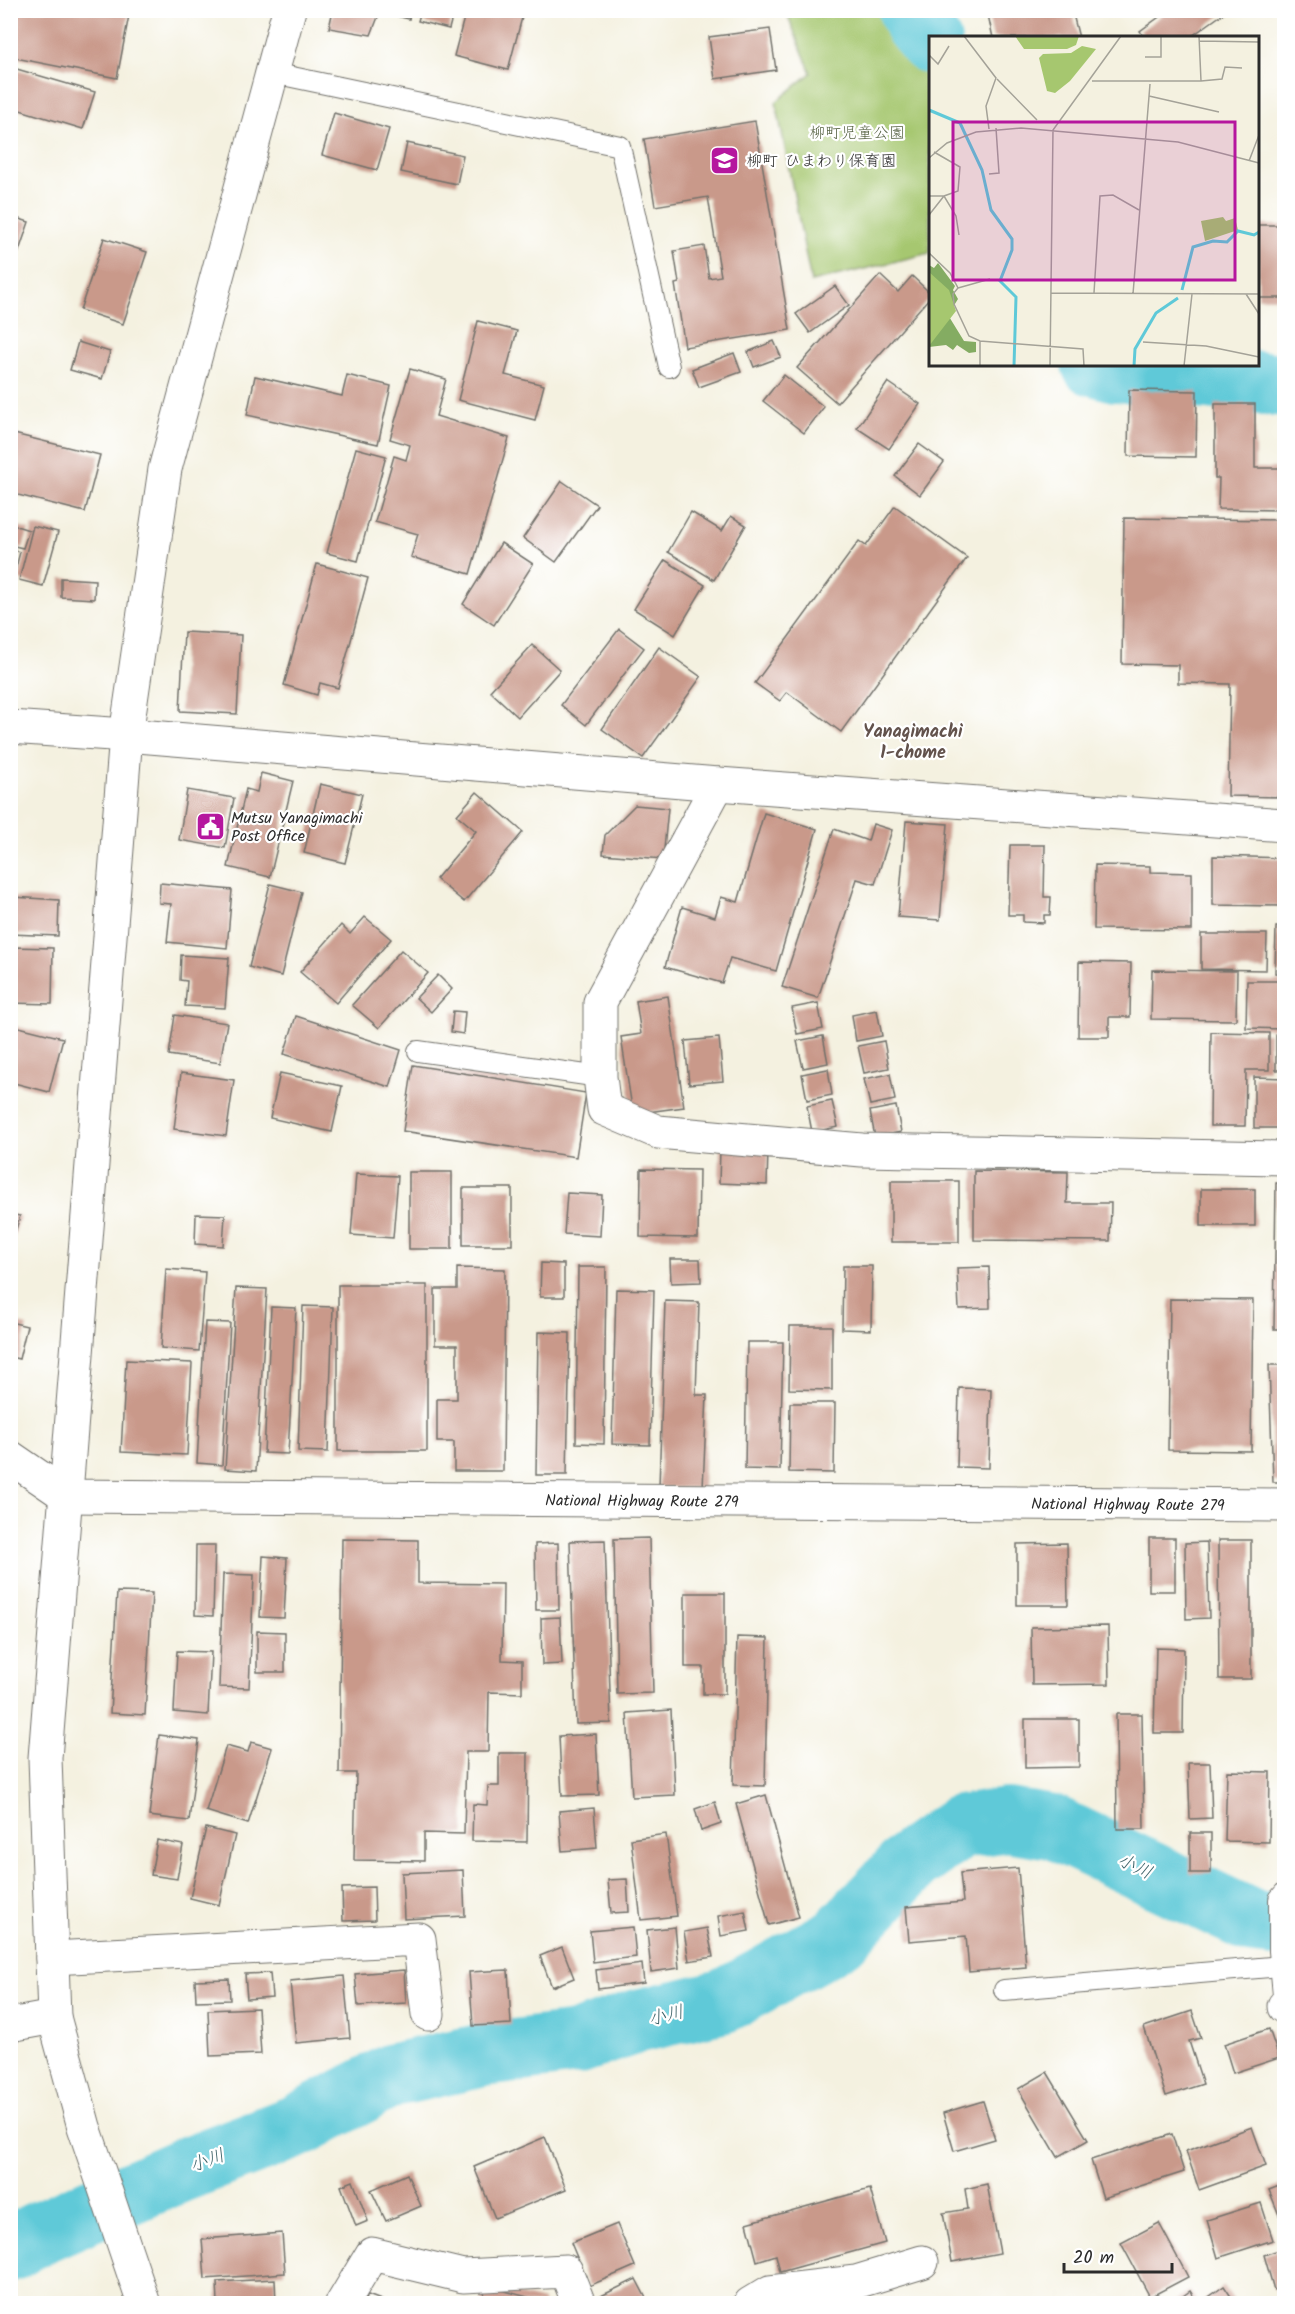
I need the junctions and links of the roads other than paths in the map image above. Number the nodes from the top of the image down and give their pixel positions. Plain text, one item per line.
1 (289, 10) edge
2 (273, 73) junction
3 (669, 368) dead end
4 (10, 727) edge
5 (126, 735) junction
6 (717, 784) junction
7 (1284, 825) edge
8 (418, 1051) dead end
9 (600, 1077) junction
10 (1284, 1158) edge
11 (10, 1457) edge
12 (67, 1497) junction
13 (1284, 1505) edge
14 (1282, 1896) edge
15 (52, 1958) junction
16 (1280, 1959) junction
17 (1004, 1990) dead end
18 (1284, 2006) edge
19 (428, 2014) dead end
20 (54, 2017) junction
21 (10, 2025) edge
22 (922, 2262) dead end
23 (142, 2300) edge
24 (342, 2304) edge
25 (579, 2304) edge
26 (750, 2304) edge

1 - 2 main road
2 - 3 lane
2 - 5 main road
4 - 5 main road
5 - 6 main road
5 - 12 main road
6 - 7 main road
6 - 9 main road
8 - 9 lane
9 - 10 main road
11 - 12 main road
12 - 13 main road, National Highway Route 279
12 - 15 main road
14 - 16 lane
15 - 19 main road
15 - 20 main road
16 - 17 lane
16 - 18 lane
20 - 21 main road
20 - 23 main road
22 - 26 main road
24 - 25 main road

